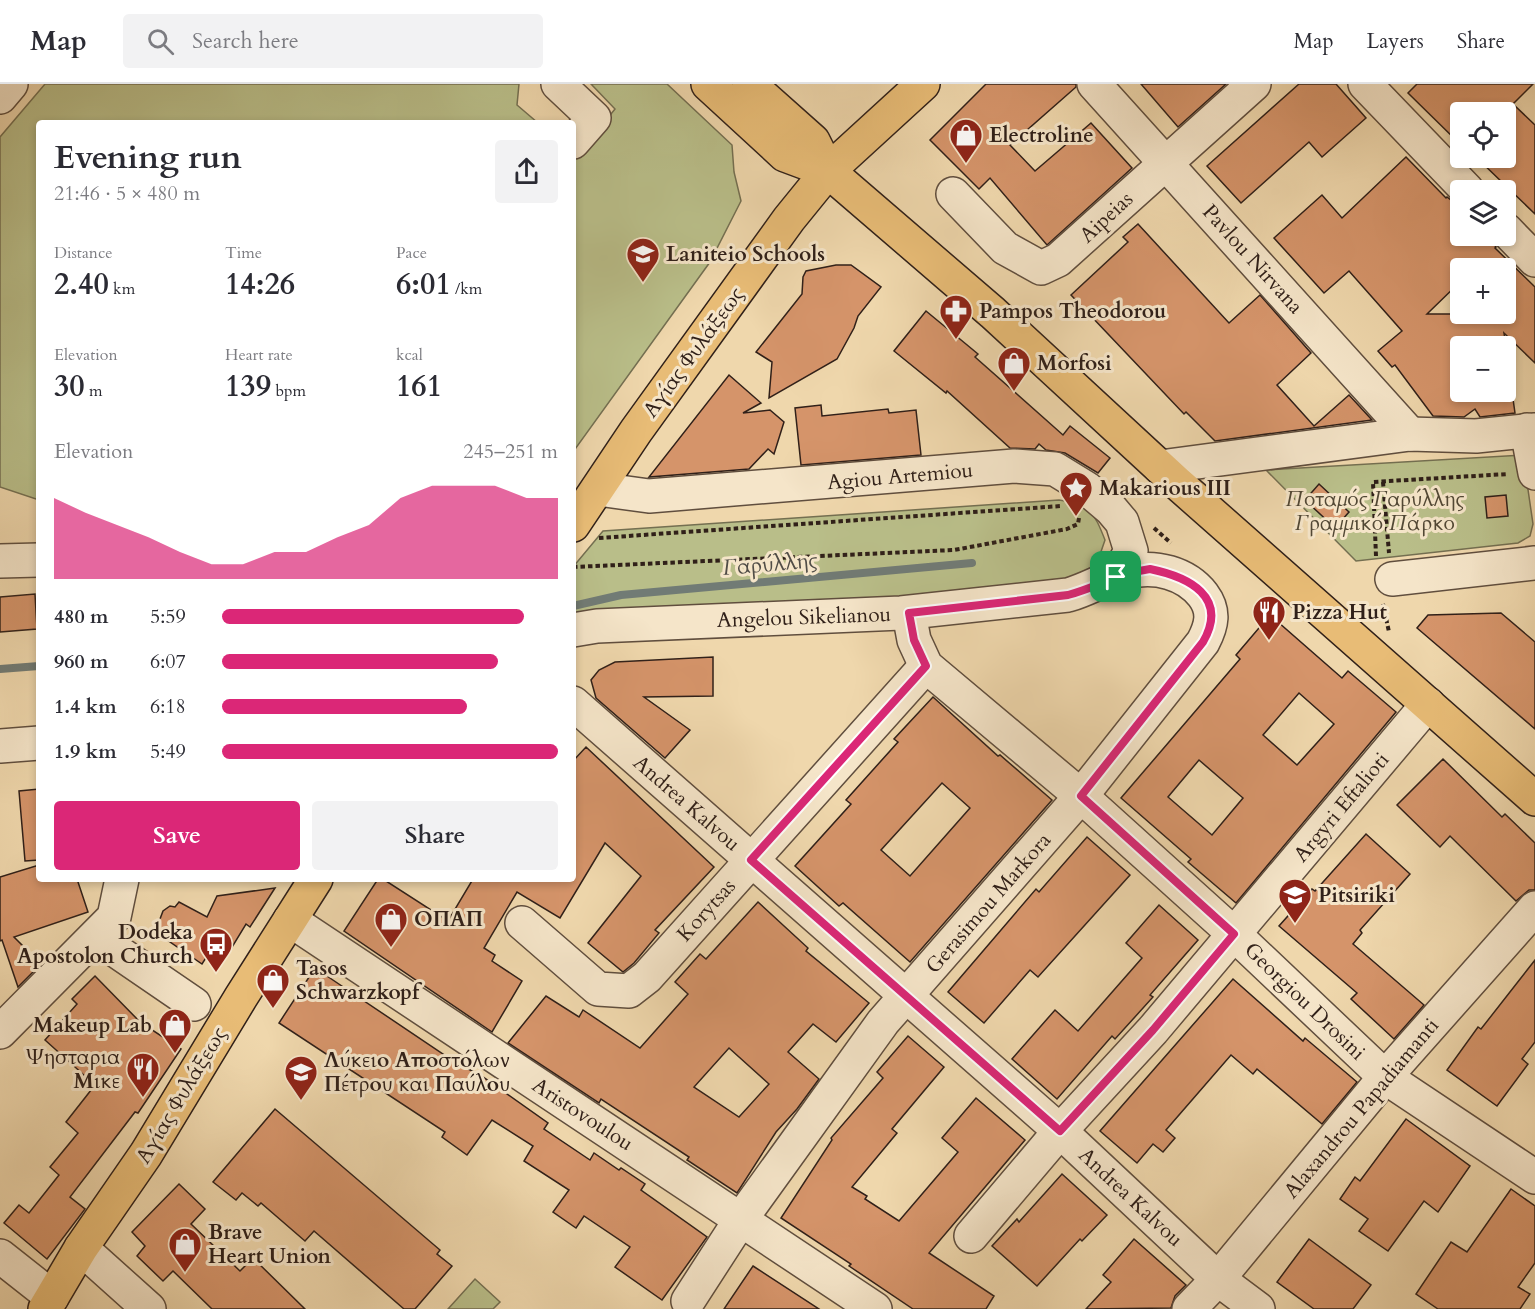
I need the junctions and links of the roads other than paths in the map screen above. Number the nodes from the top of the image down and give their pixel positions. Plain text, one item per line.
1 (11, 84) edge
2 (558, 84) edge
3 (708, 84) edge
4 (749, 84) edge
5 (923, 84) edge
6 (1094, 84) edge
7 (1254, 84) edge
8 (1365, 84) edge
9 (0, 96) edge
10 (776, 96) edge
11 (576, 139) edge
12 (1165, 162) junction
13 (828, 171) junction
14 (1457, 180) edge
15 (953, 194) dead end
16 (1516, 240) edge
17 (1535, 260) edge
18 (1531, 430) edge
19 (1410, 434) junction
20 (1160, 467) junction
21 (1535, 473) edge
22 (598, 489) junction
23 (586, 532) edge
24 (36, 560) edge
25 (0, 561) edge
26 (1535, 564) edge
27 (1116, 577) junction
28 (1383, 579) road end
29 (909, 613) junction
30 (1211, 628) joint
31 (576, 630) edge
32 (926, 666) junction
33 (1428, 704) junction
34 (576, 706) edge
35 (36, 743) edge
36 (0, 746) edge
37 (1081, 796) junction
38 (1535, 799) edge
39 (751, 860) junction
40 (121, 882) edge
41 (314, 882) edge
42 (1535, 908) edge
43 (290, 920) junction
44 (522, 923) dead end
45 (1234, 934) junction
46 (96, 937) junction
47 (907, 995) junction
48 (194, 1004) dead end
49 (0, 1032) edge
50 (1385, 1077) junction
51 (1060, 1131) junction
52 (1535, 1177) edge
53 (741, 1219) junction
54 (971, 1236) dead end
55 (81, 1248) junction
56 (0, 1256) edge
57 (1218, 1279) junction
58 (688, 1301) dead end
59 (49, 1303) edge
60 (149, 1309) edge
61 (875, 1309) edge
62 (1189, 1309) edge
63 (1258, 1309) edge

1 - 9 street
2 - 11 street
3 - 13 main road
4 - 10 main road
5 - 13 main road, Αγίας Φυλάξεως
6 - 12 street, Pavlou Nirvana
7 - 12 street, Aipeias
8 - 14 street
10 - 13 main road
12 - 15 street, Aipeias
12 - 19 street, Pavlou Nirvana
13 - 20 main road
13 - 22 main road, Αγίας Φυλάξεως
16 - 17 street
18 - 19 street
18 - 21 street
19 - 20 street
20 - 33 main road
22 - 23 main road, Αγίας Φυλάξεως
22 - 27 street, Agiou Artemiou
24 - 25 street
26 - 28 street
27 - 29 street, Angelou Sikelianou
27 - 30 street, Angelou Sikelianou
29 - 31 street, Angelou Sikelianou
29 - 32 street
30 - 37 street, Gerasimou Markora
32 - 37 street, Georgiou Drosini
32 - 39 street, Korytsas
33 - 38 main road
33 - 45 street, Argyri Eftalioti
34 - 39 street, Andrea Kalvou
35 - 36 street
37 - 45 street, Georgiou Drosini
37 - 47 street, Gerasimou Markora
39 - 44 street, Korytsas
39 - 47 street, Andrea Kalvou
40 - 46 street
41 - 43 main road, Αγίας Φυλάξεως
42 - 50 street, Alaxandrou Papadiamanti
43 - 53 street, Aristovoulou
43 - 55 main road, Αγίας Φυλάξεως
45 - 50 street, Georgiou Drosini
45 - 51 street, Argyri Eftalioti
46 - 48 street
46 - 49 street
47 - 51 street, Andrea Kalvou
47 - 53 street, Gerasimou Markora
50 - 52 street, Georgiou Drosini
50 - 57 street, Alaxandrou Papadiamanti
51 - 54 street, Argyri Eftalioti
51 - 57 street, Andrea Kalvou
53 - 58 street, Gerasimou Markora
53 - 61 street, Aristovoulou
55 - 59 main road, Αγίας Φυλάξεως
55 - 60 street
56 - 59 street
57 - 62 street, Alaxandrou Papadiamanti
57 - 63 street, Andrea Kalvou

